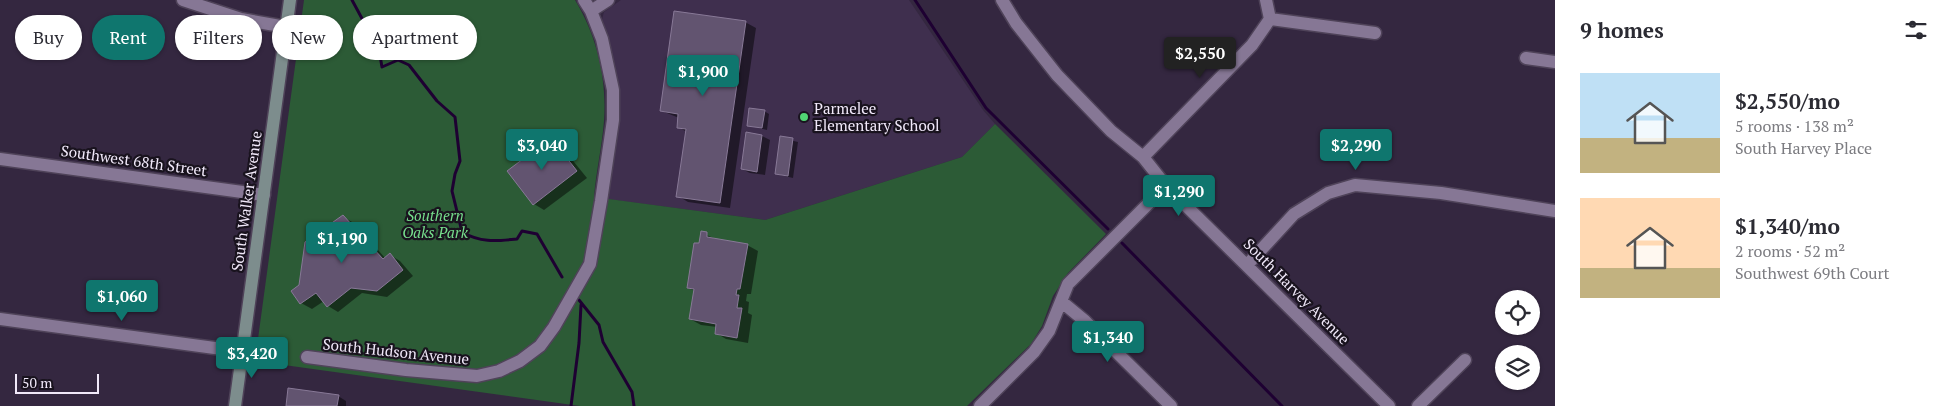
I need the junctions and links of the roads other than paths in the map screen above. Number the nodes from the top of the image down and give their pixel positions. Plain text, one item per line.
1 (183, 0) edge
2 (290, 0) edge
3 (584, 0) edge
4 (608, 0) edge
5 (1002, 0) edge
6 (1266, 0) edge
7 (591, 11) junction
8 (288, 15) edge
9 (1270, 19) junction
10 (272, 25) edge
11 (1375, 33) dead end
12 (1526, 58) dead end
13 (282, 60) edge
14 (1555, 62) edge
15 (1142, 157) junction
16 (0, 159) edge
17 (1166, 186) junction
18 (264, 194) junction
19 (1555, 211) edge
20 (1248, 264) junction
21 (1062, 302) junction
22 (0, 319) edge
23 (242, 349) junction
24 (307, 357) dead end
25 (1465, 360) dead end
26 (235, 406) edge
27 (980, 406) edge
28 (1171, 406) edge
29 (1389, 406) edge
30 (1418, 406) edge

1 - 10 street
2 - 8 main road, South Walker Avenue
3 - 7 street, South Hudson Avenue
4 - 7 street
5 - 15 street, South Harvey Avenue
6 - 9 street
7 - 24 street, South Hudson Avenue
9 - 11 street
9 - 15 street
12 - 14 street
13 - 18 main road, South Walker Avenue
15 - 17 street, South Harvey Avenue
16 - 18 street, Southwest 68th Street
17 - 20 street, South Harvey Avenue
17 - 21 street
18 - 23 main road, South Walker Avenue
19 - 20 street
20 - 29 street, South Harvey Avenue
21 - 27 street
21 - 28 street
22 - 23 street
23 - 26 main road, South Walker Avenue
25 - 30 street

